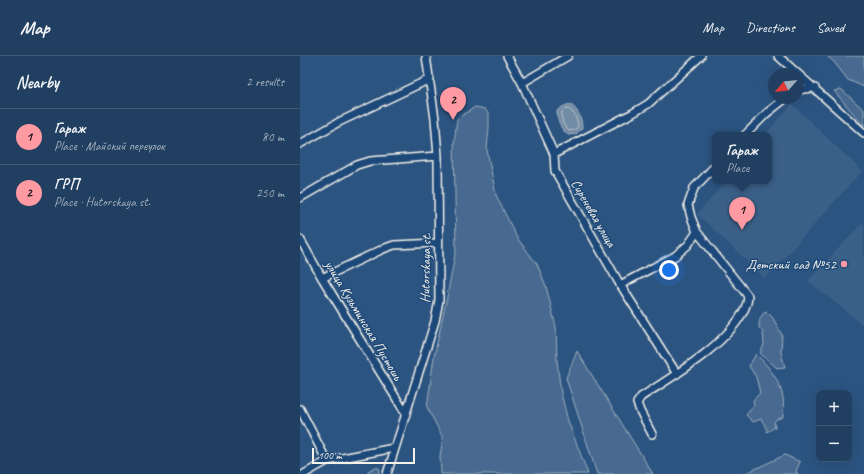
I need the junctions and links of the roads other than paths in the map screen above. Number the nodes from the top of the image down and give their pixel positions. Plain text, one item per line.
1 (426, 56) edge
2 (507, 56) edge
3 (568, 56) edge
4 (701, 56) edge
5 (778, 56) edge
6 (430, 79) junction
7 (522, 83) junction
8 (815, 88) junction
9 (804, 89) edge
10 (778, 104) edge
11 (748, 132) edge
12 (864, 133) edge
13 (300, 144) edge
14 (554, 154) junction
15 (438, 156) junction
16 (712, 169) edge
17 (300, 198) edge
18 (697, 232) junction
19 (300, 239) edge
20 (438, 243) junction
21 (322, 278) junction
22 (620, 285) junction
23 (677, 374) junction
24 (300, 409) edge
25 (406, 414) junction
26 (652, 434) dead end
27 (394, 448) junction
28 (328, 461) junction
29 (304, 474) edge
30 (387, 474) edge

1 - 6 street, Hutorskaya st.
2 - 7 street, Сиреневая улица
3 - 7 street
4 - 14 street
5 - 8 street
6 - 13 street
6 - 15 street, Hutorskaya st.
7 - 14 street, Сиреневая улица
8 - 9 street
8 - 12 street
10 - 11 street
14 - 22 street, Сиреневая улица
15 - 17 street
15 - 20 street, Hutorskaya st.
16 - 18 street
18 - 22 street
18 - 23 street
19 - 21 street, улица Кузьминская Пустошь
20 - 21 street
20 - 25 street, Hutorskaya st.
21 - 25 street, улица Кузьминская Пустошь
22 - 23 street, Сиреневая улица
23 - 26 street
24 - 28 street
25 - 27 street, Hutorskaya st.
27 - 28 street
27 - 30 street, Hutorskaya st.
28 - 29 street

